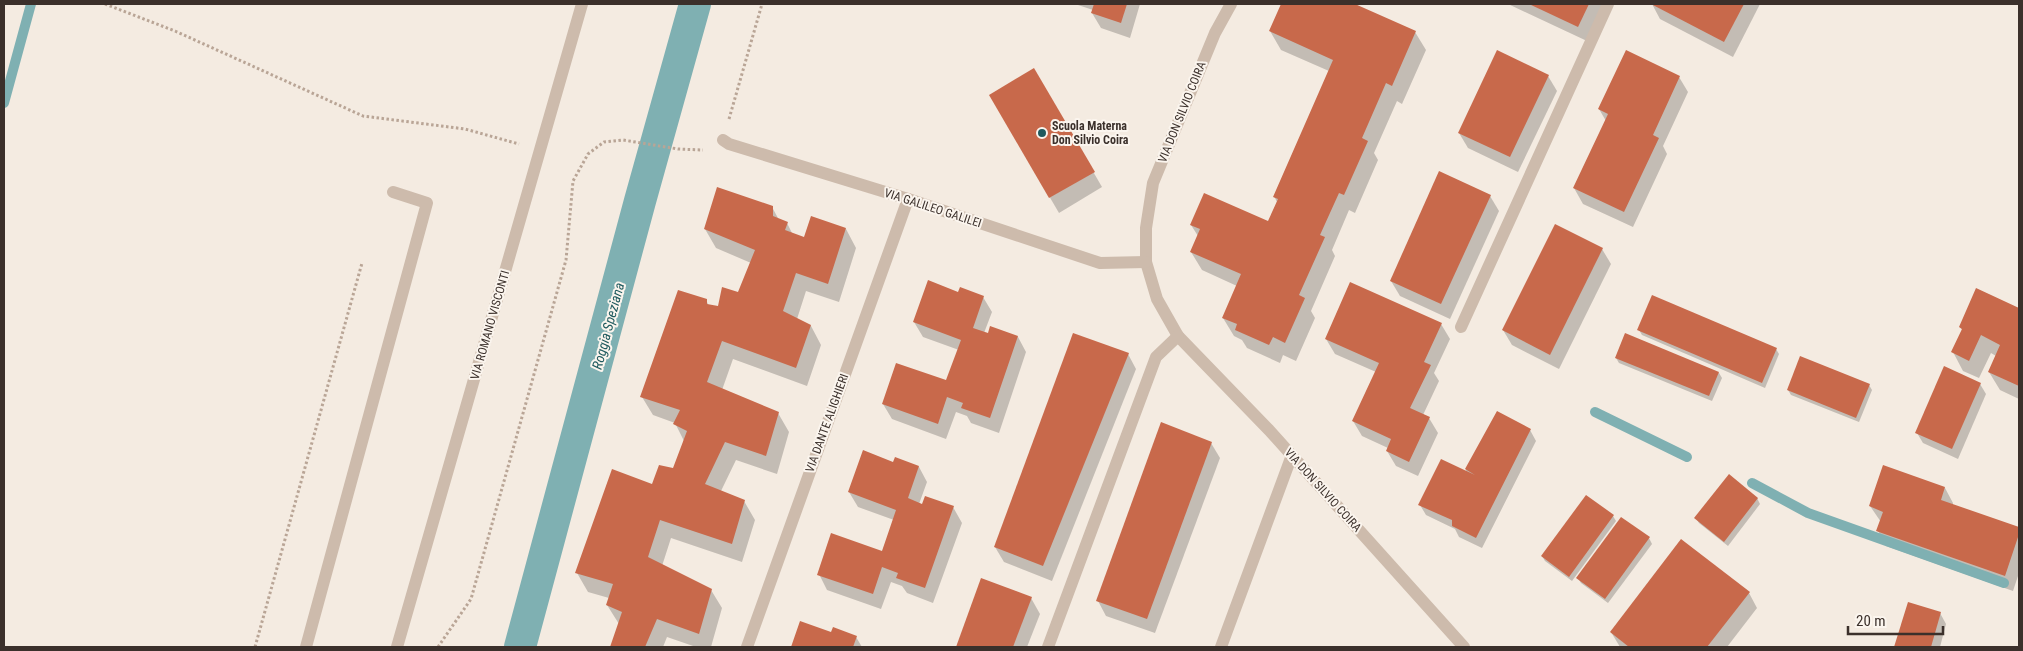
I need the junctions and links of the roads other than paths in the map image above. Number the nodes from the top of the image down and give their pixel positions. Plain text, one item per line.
1 (582, 4) edge
2 (1231, 4) edge
3 (1608, 4) edge
4 (723, 140) road end
5 (393, 192) dead end
6 (908, 199) junction
7 (1146, 262) junction
8 (1461, 327) dead end
9 (1178, 336) junction
10 (1292, 456) junction
11 (306, 647) edge
12 (397, 647) edge
13 (747, 647) edge
14 (1048, 647) edge
15 (1221, 647) edge
16 (1464, 647) edge

1 - 12 street, VIA ROMANO VISCONTI
2 - 7 street, VIA DON SILVIO COIRA
3 - 8 street
4 - 6 street, VIA GALILEO GALILEI
5 - 11 street
6 - 7 street, VIA GALILEO GALILEI
6 - 13 street, VIA DANTE ALIGHIERI
7 - 9 street, VIA DON SILVIO COIRA
9 - 10 street, VIA DON SILVIO COIRA
9 - 14 street
10 - 15 street
10 - 16 street, VIA DON SILVIO COIRA

